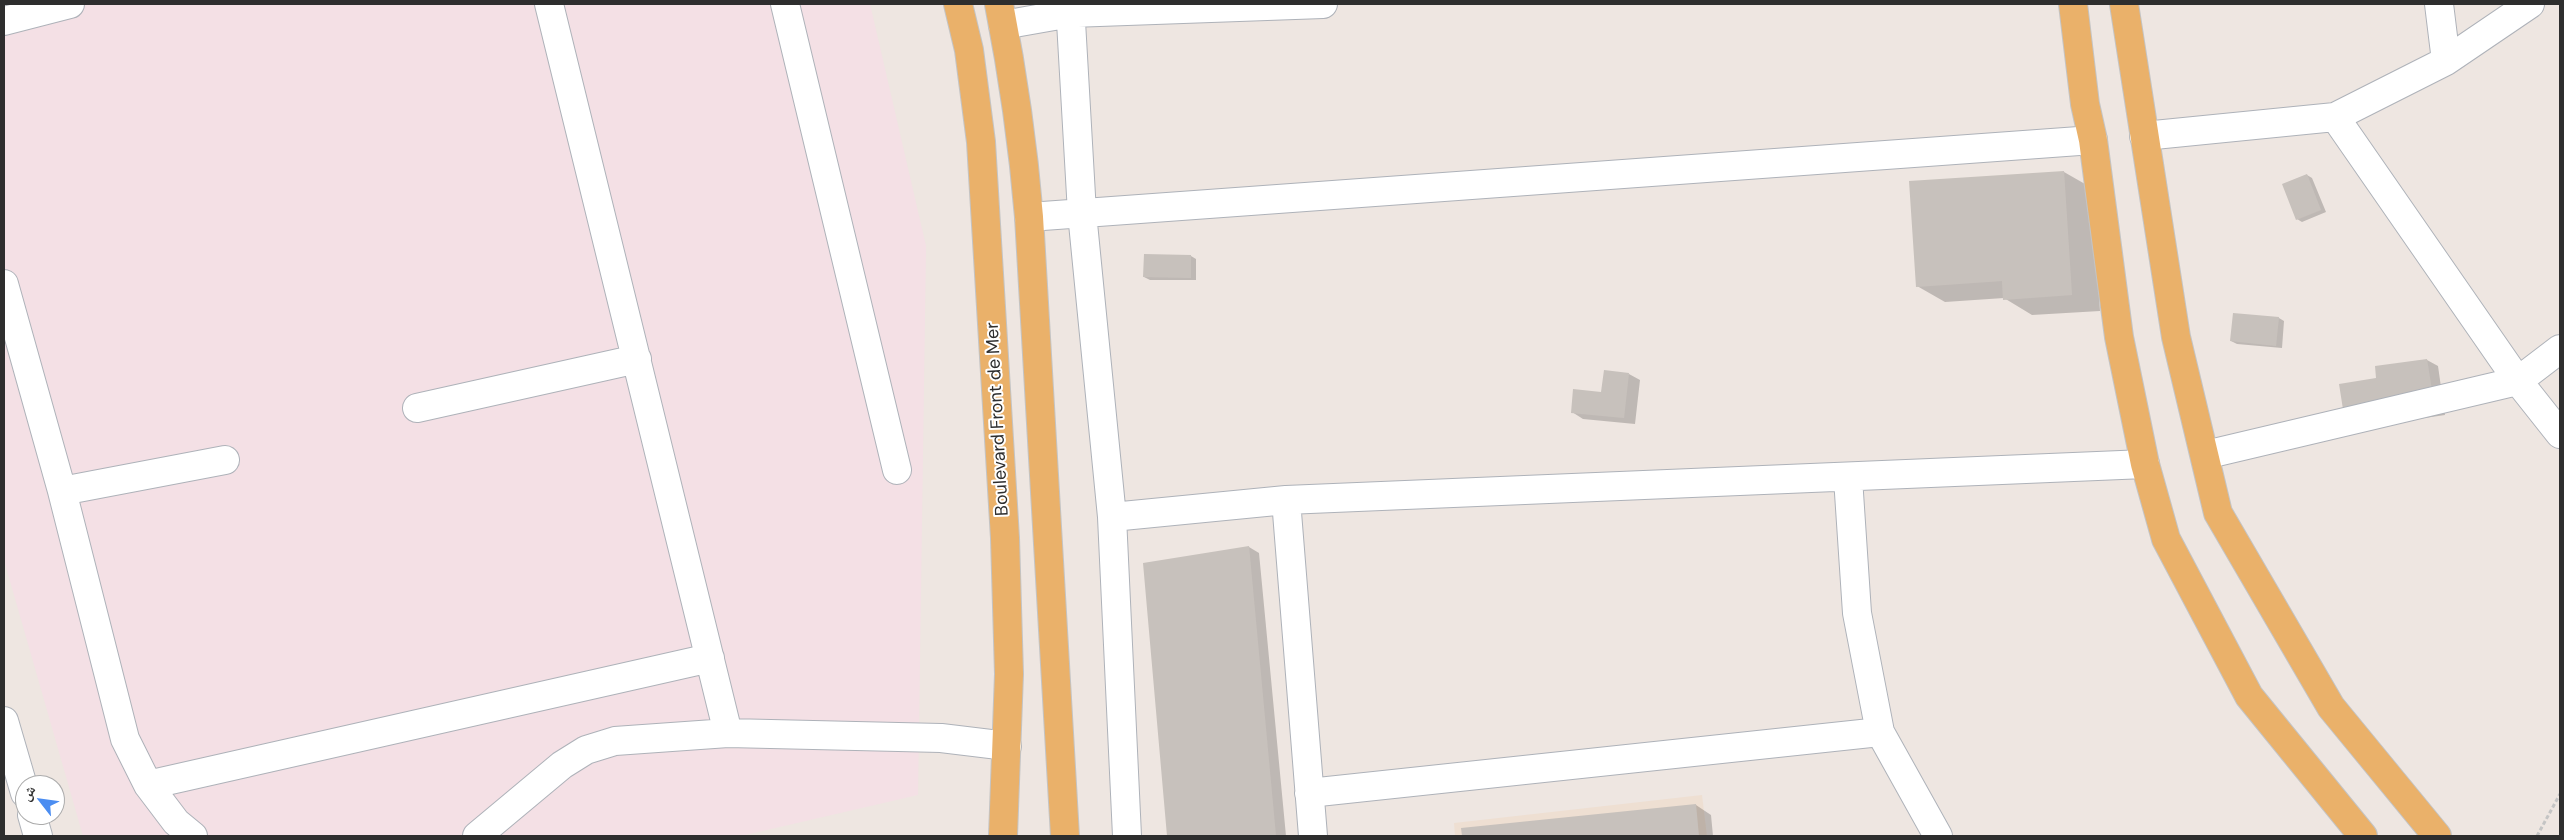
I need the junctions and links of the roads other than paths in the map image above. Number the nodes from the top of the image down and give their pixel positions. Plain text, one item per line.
1 (70, 4) edge
2 (549, 4) edge
3 (785, 4) edge
4 (958, 4) edge
5 (1323, 4) edge
6 (2074, 4) edge
7 (2124, 4) edge
8 (2439, 4) edge
9 (2530, 4) edge
10 (1070, 8) edge
11 (7, 14) edge
12 (1001, 14) edge
13 (2446, 61) junction
14 (2335, 117) junction
15 (2144, 136) junction
16 (2093, 140) junction
17 (1082, 213) junction
18 (1029, 217) junction
19 (4, 284) edge
20 (2560, 349) edge
21 (638, 359) junction
22 (2518, 381) junction
23 (417, 408) dead end
24 (2560, 434) edge
25 (2205, 455) junction
26 (225, 460) dead end
27 (2145, 464) junction
28 (897, 470) dead end
29 (1848, 478) junction
30 (62, 491) junction
31 (1286, 500) junction
32 (1112, 517) junction
33 (710, 658) junction
34 (4, 721) edge
35 (1880, 732) junction
36 (728, 733) junction
37 (1006, 746) junction
38 (9, 758) edge
39 (17, 775) edge
40 (148, 784) junction
41 (1309, 793) junction
42 (193, 836) edge
43 (477, 836) edge
44 (1003, 836) edge
45 (1066, 836) edge
46 (1127, 836) edge
47 (1313, 836) edge
48 (1938, 836) edge
49 (2362, 836) edge
50 (2437, 836) edge

1 - 11 street
2 - 21 street
3 - 28 street
4 - 37 main road, Boulevard Front de Mer
5 - 10 street
6 - 16 main road
7 - 15 main road
8 - 13 street
9 - 13 street
10 - 12 street
10 - 17 street
12 - 18 main road
13 - 14 street
14 - 15 street
14 - 22 street
15 - 25 main road
16 - 17 street
16 - 27 main road
17 - 18 street
17 - 32 street
18 - 45 main road
19 - 30 street
20 - 22 street
21 - 23 street
21 - 33 street
22 - 24 street
22 - 25 street
25 - 50 main road
26 - 30 street
27 - 29 street
27 - 49 main road
29 - 31 street
29 - 35 street
30 - 40 street
31 - 32 street
31 - 41 street
32 - 46 street
33 - 36 street
33 - 40 street
34 - 38 street
35 - 41 street
35 - 48 street
36 - 37 street
36 - 43 street
37 - 44 main road, Boulevard Front de Mer
38 - 39 street
40 - 42 street
41 - 47 street

